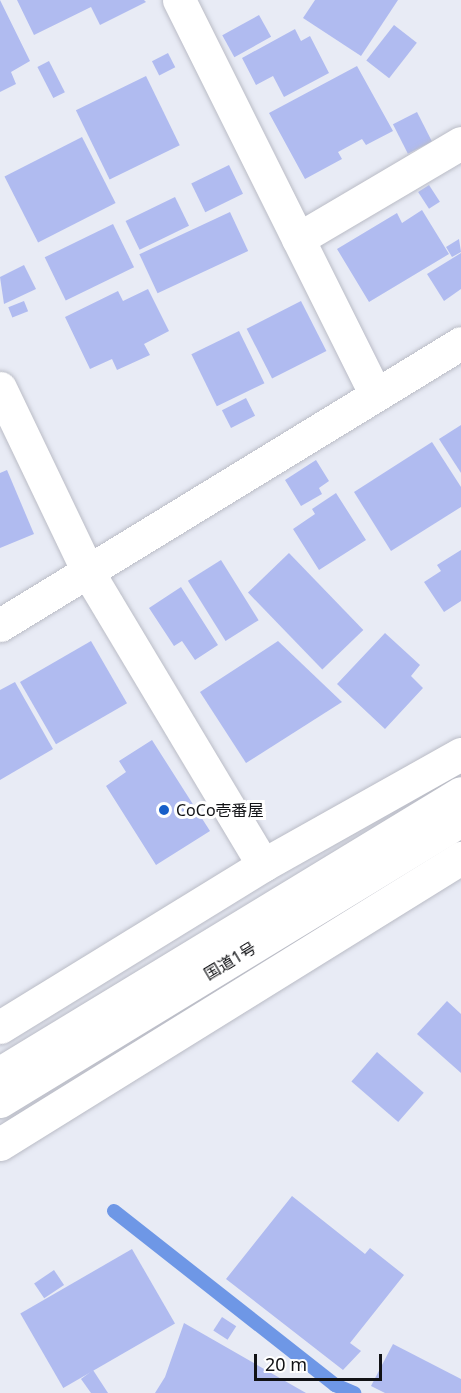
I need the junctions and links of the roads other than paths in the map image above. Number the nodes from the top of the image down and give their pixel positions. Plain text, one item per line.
1 (179, 0) edge
2 (461, 143) edge
3 (298, 239) junction
4 (461, 343) edge
5 (0, 388) edge
6 (376, 395) junction
7 (89, 574) junction
8 (0, 626) edge
9 (461, 754) edge
10 (457, 809) edge
11 (461, 858) edge
12 (263, 865) junction
13 (0, 1027) edge
14 (0, 1074) edge
15 (0, 1101) edge
16 (0, 1144) edge

1 - 3 main road
2 - 3 main road
3 - 6 main road
4 - 6 main road
5 - 7 main road
6 - 7 main road
7 - 8 main road
7 - 12 main road
9 - 12 main road
10 - 14 main road, 国道1号
10 - 15 main road, 国道1号
11 - 16 main road
12 - 13 main road

